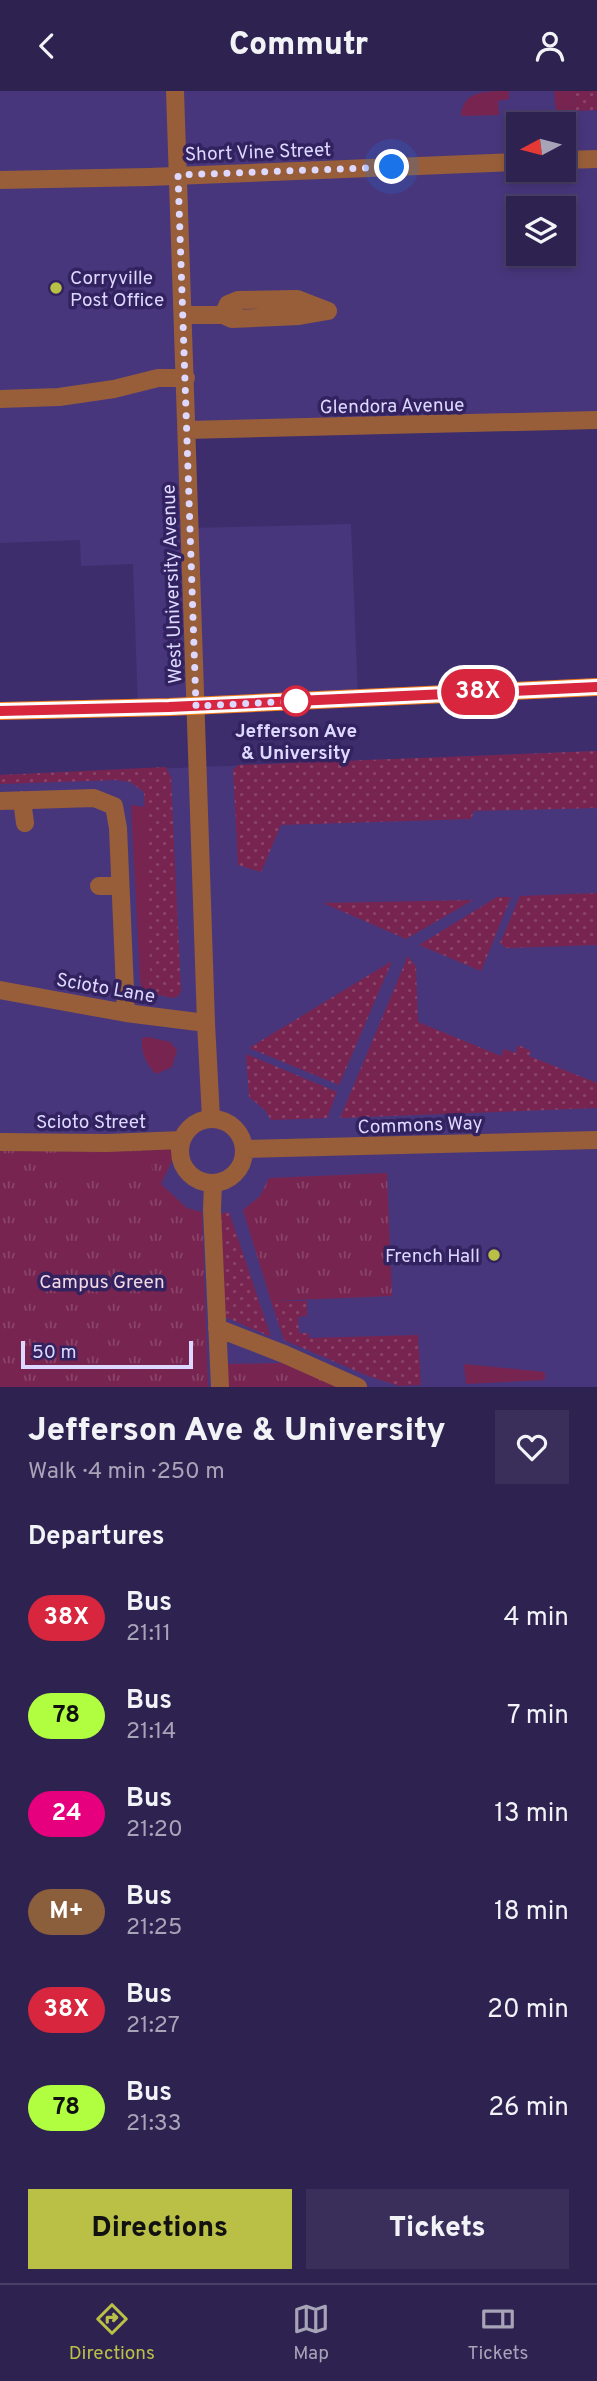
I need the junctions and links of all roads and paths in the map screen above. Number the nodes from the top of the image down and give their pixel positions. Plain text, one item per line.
1 (176, 91) edge
2 (597, 159) edge
3 (576, 160) edge
4 (506, 162) edge
5 (178, 175) junction
6 (0, 180) edge
7 (328, 311) dead end
8 (183, 315) junction
9 (186, 378) junction
10 (0, 399) edge
11 (597, 421) edge
12 (187, 430) junction
13 (597, 687) edge
14 (196, 706) junction
15 (0, 711) edge
16 (22, 800) junction
17 (0, 801) edge
18 (25, 823) dead end
19 (99, 885) dead end
20 (120, 886) junction
21 (0, 990) edge
22 (125, 1013) junction
23 (206, 1023) junction
24 (211, 1118) junction
25 (182, 1140) junction
26 (597, 1140) edge
27 (0, 1142) edge
28 (244, 1149) junction
29 (212, 1183) junction
30 (217, 1328) junction
31 (220, 1387) edge
32 (359, 1387) edge

1 - 5 street, West University Avenue
2 - 3 street
4 - 5 street, Short Vine Street
5 - 6 street, Short Vine Street
5 - 8 street, West University Avenue
7 - 8 street
8 - 9 street, West University Avenue
9 - 10 street
9 - 12 street, West University Avenue
11 - 12 street, Glendora Avenue
12 - 14 street, West University Avenue
13 - 14 main road
14 - 15 main road
14 - 23 street, West University Avenue
16 - 17 street
16 - 18 street
16 - 20 street
19 - 20 street
20 - 22 street
21 - 22 street, Scioto Lane
22 - 23 street, Scioto Lane
23 - 24 street, West University Avenue
24 - 25 street
24 - 28 street
25 - 27 street, Scioto Street
25 - 29 street
26 - 28 street, Commons Way
28 - 29 street
29 - 30 street
30 - 31 street
30 - 32 street

